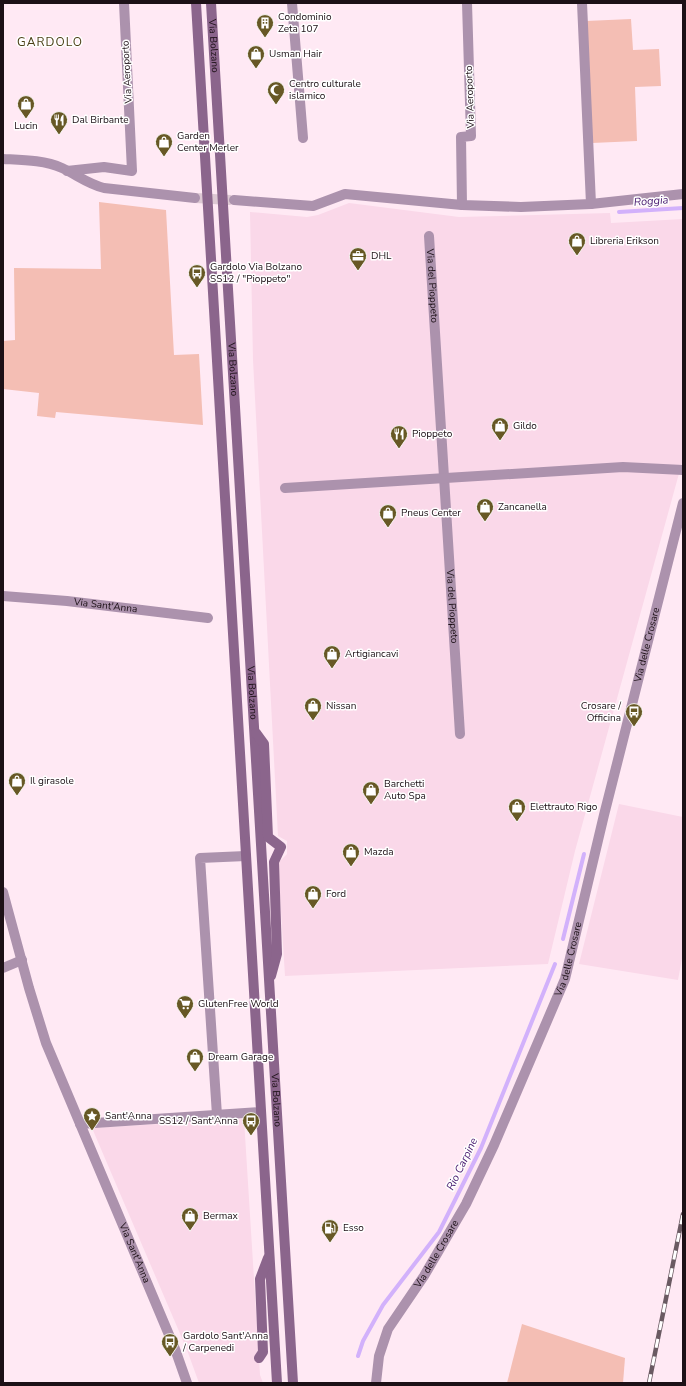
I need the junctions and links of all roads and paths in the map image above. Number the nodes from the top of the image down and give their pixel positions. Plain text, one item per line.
1 (124, 3) edge
2 (196, 3) edge
3 (211, 3) edge
4 (292, 3) edge
5 (467, 3) edge
6 (582, 3) edge
7 (303, 138) dead end
8 (3, 159) edge
9 (67, 171) junction
10 (683, 194) edge
11 (195, 198) tunnel mouth
12 (234, 200) tunnel mouth
13 (591, 204) junction
14 (462, 205) junction
15 (429, 236) dead end
16 (683, 470) edge
17 (444, 478) junction
18 (285, 488) dead end
19 (683, 503) edge
20 (3, 596) edge
21 (208, 618) dead end
22 (255, 731) junction
23 (460, 734) dead end
24 (246, 856) junction
25 (3, 892) edge
26 (22, 960) junction
27 (3, 968) edge
28 (269, 988) junction
29 (261, 1112) junction
30 (216, 1115) junction
31 (80, 1124) junction
32 (269, 1254) junction
33 (259, 1358) dead end
34 (187, 1383) edge
35 (277, 1383) edge
36 (293, 1383) edge
37 (376, 1383) edge

1 - 9 street, Via Aeroporto
2 - 24 main road, Via Bolzano
3 - 22 main road, Via Bolzano
4 - 7 street
5 - 14 street, Via Aeroporto
6 - 13 street
8 - 9 street, Via Aeroporto
9 - 11 street, Via Aeroporto
10 - 13 street
12 - 14 street
13 - 14 street
15 - 17 street, Via del Pioppeto
16 - 17 street
17 - 18 street
17 - 23 street, Via del Pioppeto
19 - 37 street, Via delle Crosare
20 - 21 street, Via Sant'Anna
22 - 28 main road, Via Bolzano
22 - 28 main road
24 - 29 main road, Via Bolzano
24 - 30 street
25 - 26 street, Via Sant'Anna
26 - 27 street
26 - 31 street, Via Sant'Anna
28 - 36 main road, Via Bolzano
29 - 30 street
29 - 32 main road, Via Bolzano
30 - 31 street
31 - 34 street, Via Sant'Anna
32 - 33 main road
32 - 35 main road, Via Bolzano

